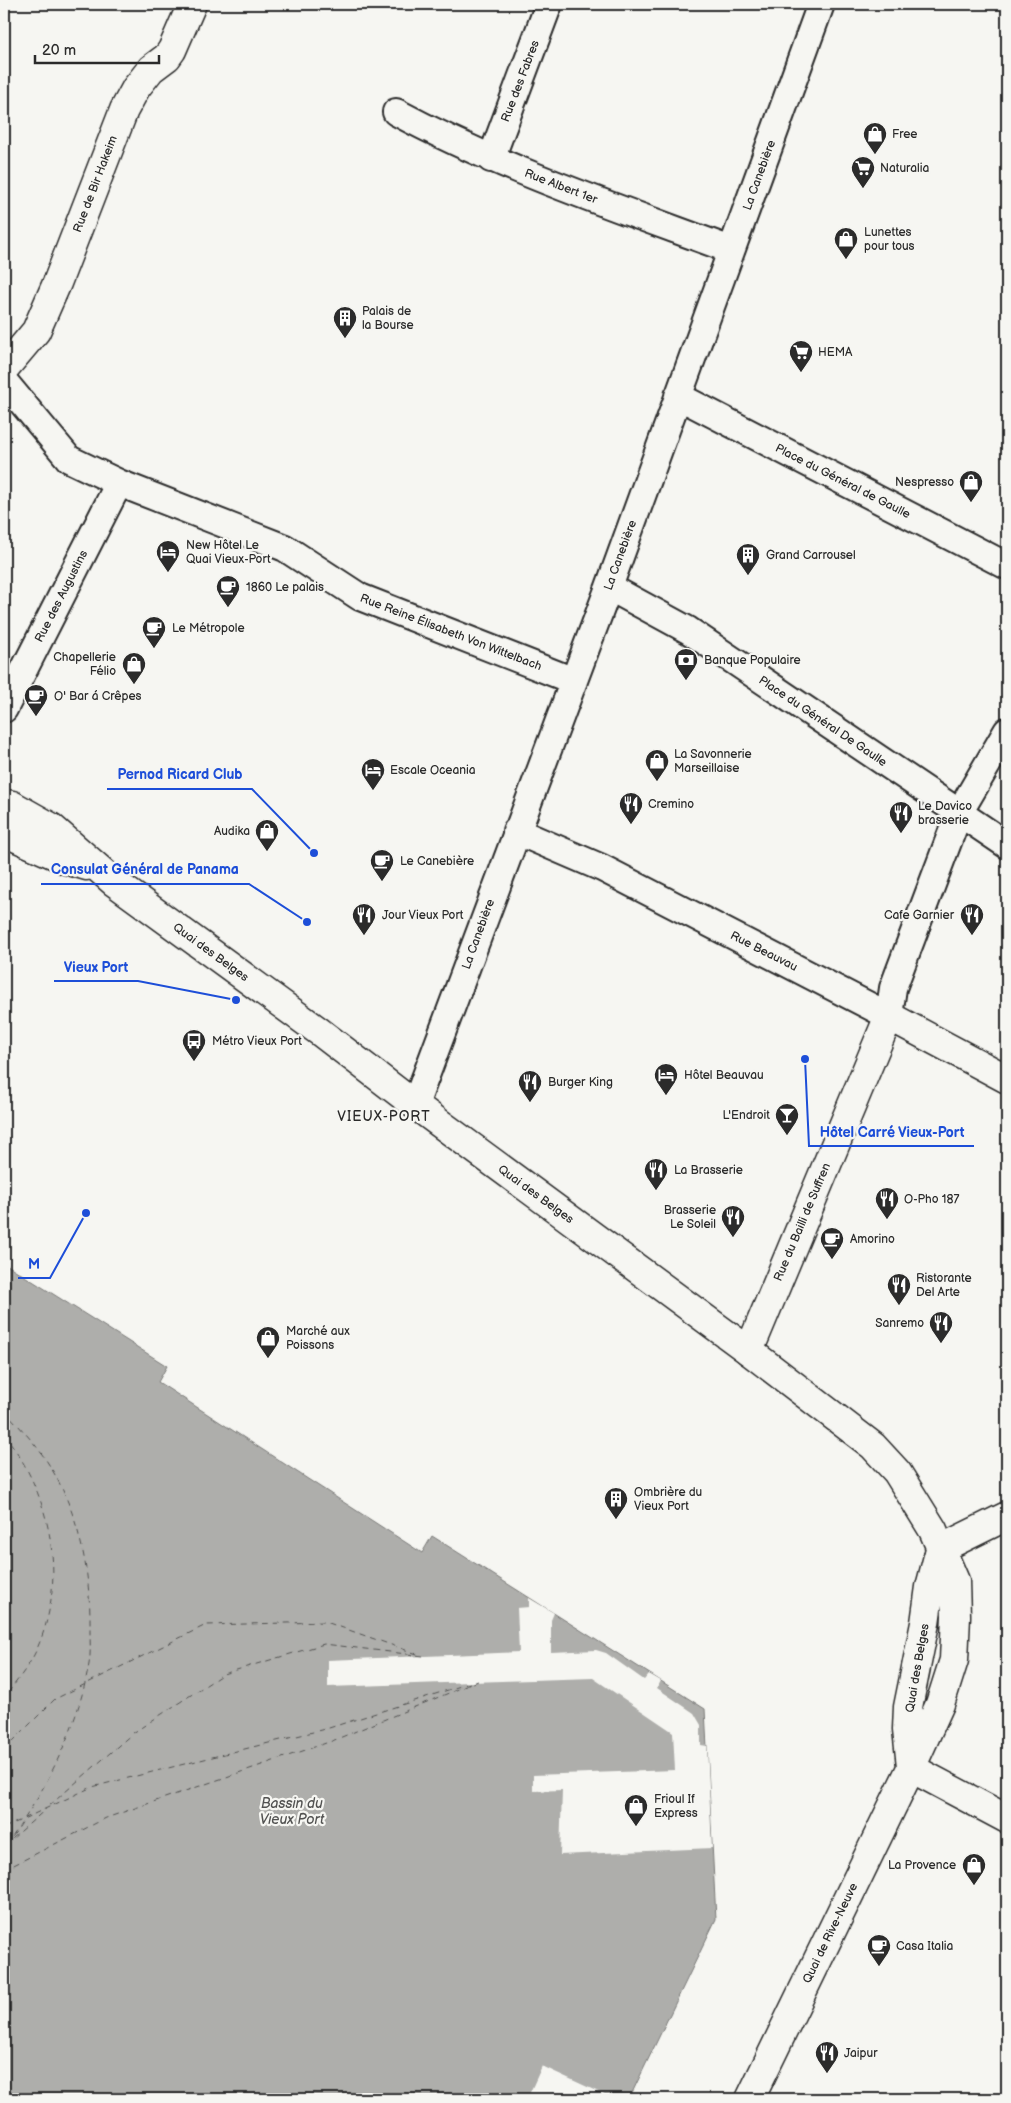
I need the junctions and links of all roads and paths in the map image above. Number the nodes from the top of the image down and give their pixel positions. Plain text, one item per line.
1 (549, 4) edge
2 (821, 4) edge
3 (187, 14) edge
4 (396, 112) dead end
5 (491, 159) junction
6 (731, 250) junction
7 (4, 369) edge
8 (4, 382) edge
9 (678, 396) junction
10 (119, 483) junction
11 (1007, 566) edge
12 (608, 587) junction
13 (574, 681) junction
14 (4, 709) edge
15 (1007, 731) edge
16 (4, 804) edge
17 (959, 813) junction
18 (516, 831) junction
19 (4, 832) edge
20 (1007, 845) edge
21 (98, 870) junction
22 (888, 1016) junction
23 (1007, 1079) edge
24 (415, 1105) junction
25 (749, 1351) junction
26 (1007, 1516) edge
27 (940, 1549) junction
28 (911, 1768) junction
29 (1007, 1819) edge
30 (750, 2099) edge

1 - 5 street, Rue des Fabres
2 - 6 street, La Canebière
3 - 7 main road, Rue de Bir Hakeim
4 - 5 street, Rue Albert 1er
5 - 6 street, Rue Albert 1er
6 - 9 street, La Canebière
8 - 10 street, Rue Reine Élisabeth Von Wittelbach
9 - 11 street, Place du Général de Gaulle
9 - 12 street, La Canebière
10 - 13 street, Rue Reine Élisabeth Von Wittelbach
10 - 14 street, Rue des Augustins
12 - 13 street, La Canebière
12 - 17 street, Place du Général De Gaulle
13 - 18 street, La Canebière
15 - 17 street
16 - 21 main road, Quai des Belges
17 - 20 street, Place du Général De Gaulle
17 - 22 street, Rue du Bailli de Suffren
18 - 22 street, Rue Beauvau
18 - 24 street, La Canebière
19 - 21 main road, Quai des Belges
21 - 24 main road, Quai des Belges
22 - 23 main road, Rue Beauvau
22 - 25 main road, Rue du Bailli de Suffren
24 - 25 main road, Quai des Belges
25 - 27 main road, Quai des Belges
26 - 27 main road
27 - 28 main road, Quai des Belges
27 - 28 main road, Quai des Belges
28 - 29 main road
28 - 30 main road, Quai de Rive-Neuve

